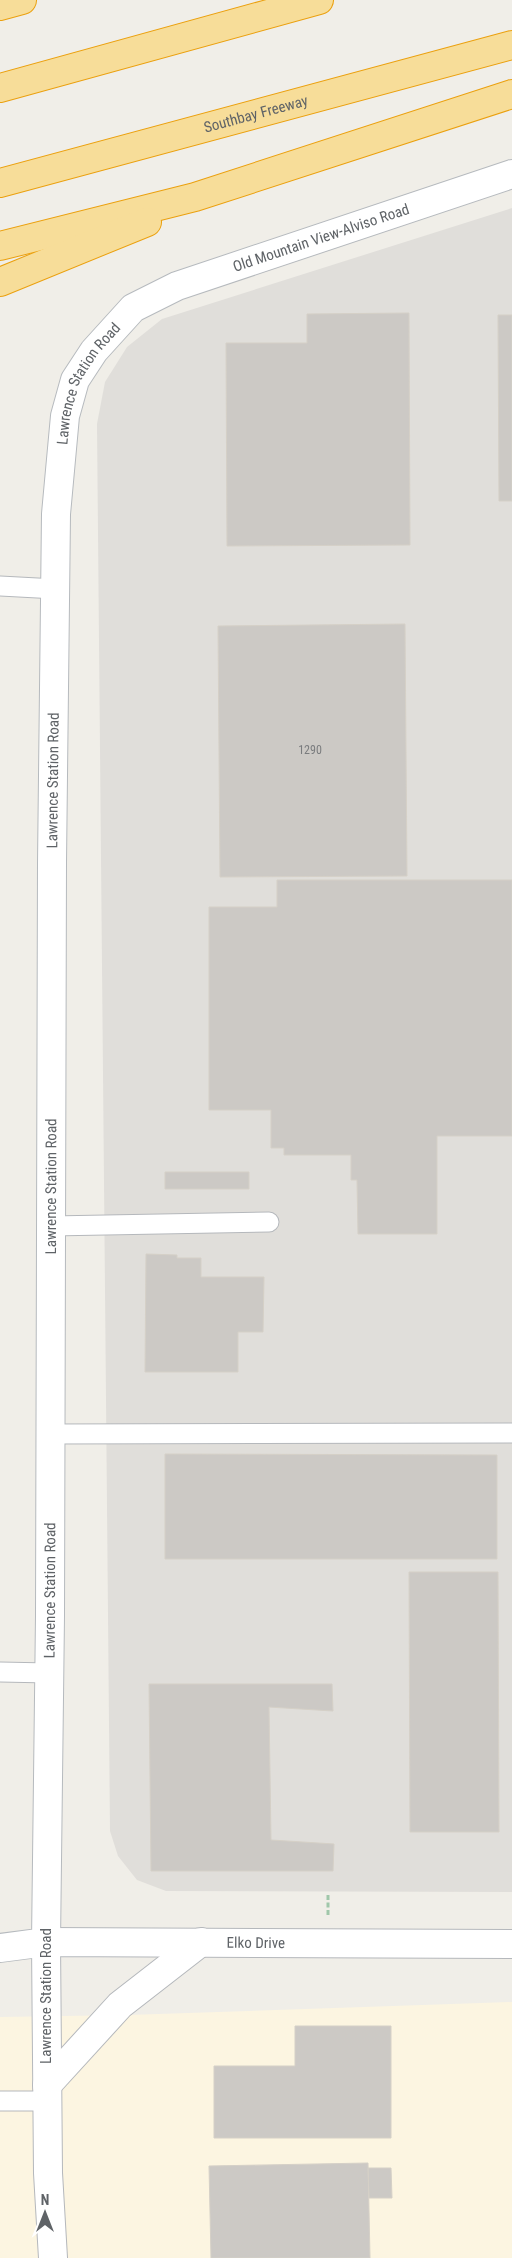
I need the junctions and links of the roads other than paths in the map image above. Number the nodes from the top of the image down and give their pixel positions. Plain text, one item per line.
1 (22, 0) edge
2 (320, 0) edge
3 (0, 6) edge
4 (512, 45) edge
5 (0, 88) edge
6 (512, 94) edge
7 (512, 174) edge
8 (0, 183) edge
9 (195, 197) junction
10 (0, 246) edge
11 (0, 282) edge
12 (133, 308) joint
13 (0, 586) edge
14 (56, 589) junction
15 (269, 1222) dead end
16 (51, 1226) junction
17 (512, 1433) edge
18 (51, 1434) junction
19 (0, 1672) edge
20 (48, 1673) junction
21 (46, 1942) junction
22 (201, 1942) junction
23 (512, 1944) edge
24 (0, 1948) edge
25 (47, 2093) junction
26 (0, 2101) edge
27 (53, 2258) edge

1 - 3 highway
2 - 5 highway
4 - 8 highway, Southbay Freeway
6 - 9 highway
7 - 12 street, Old Mountain View-Alviso Road
9 - 10 highway
9 - 11 highway
12 - 14 street, Lawrence Station Road
13 - 14 lane
14 - 16 street, Lawrence Station Road
15 - 16 lane
16 - 18 street, Lawrence Station Road
17 - 18 lane
18 - 20 street, Lawrence Station Road
19 - 20 lane
20 - 21 street, Lawrence Station Road
21 - 22 street, Elko Drive
21 - 24 street, Elko Drive
21 - 25 street, Lawrence Station Road
22 - 23 street, Elko Drive
22 - 25 street, Lawrence Station Road
25 - 26 lane
25 - 27 street, Lawrence Station Road

